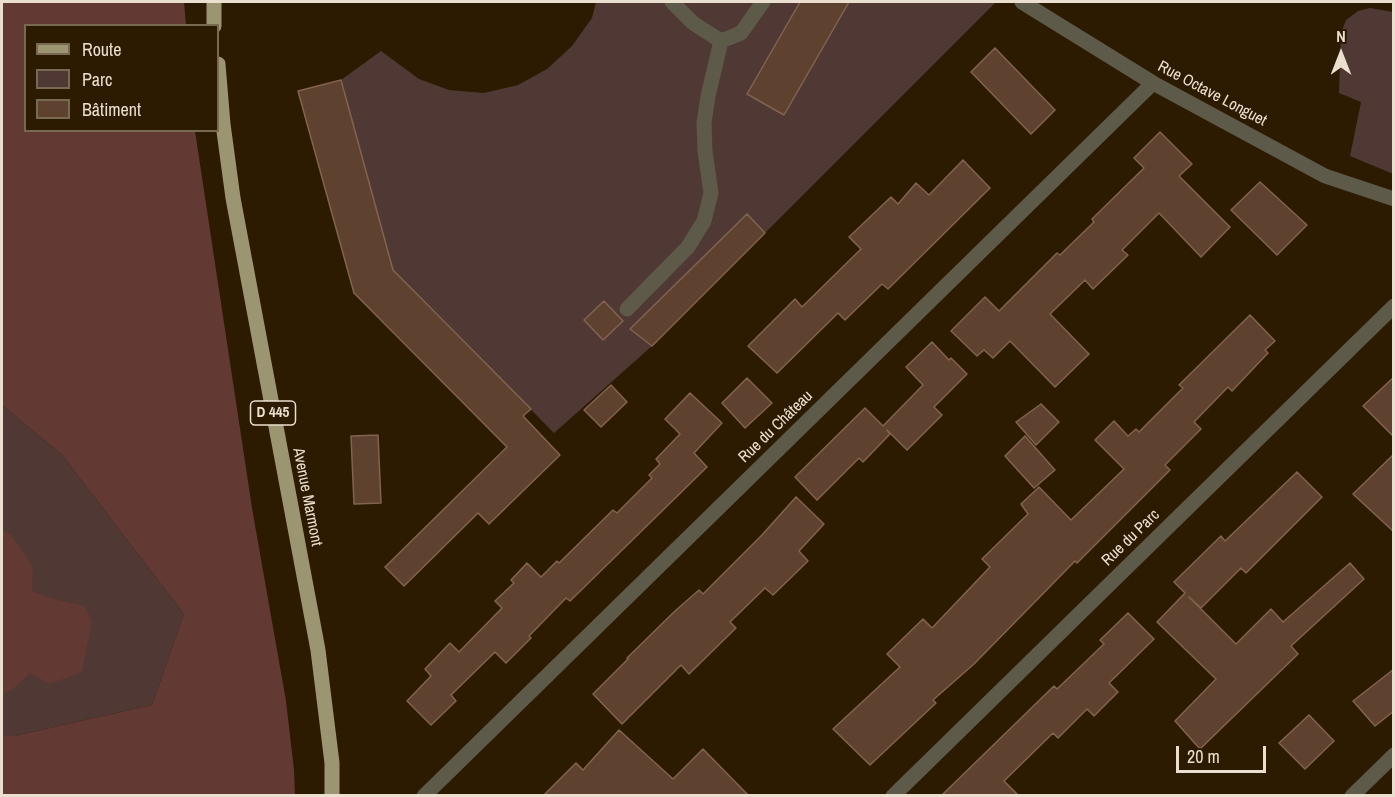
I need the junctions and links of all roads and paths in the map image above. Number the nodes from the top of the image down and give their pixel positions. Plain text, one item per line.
1 (214, 2) edge
2 (672, 2) edge
3 (763, 2) edge
4 (1022, 2) edge
5 (214, 24) edge
6 (721, 41) junction
7 (219, 76) edge
8 (1153, 83) junction
9 (1394, 199) edge
10 (1394, 306) edge
11 (627, 309) dead end
12 (1394, 755) edge
13 (332, 763) junction
14 (332, 795) edge
15 (340, 795) edge
16 (424, 795) edge
17 (893, 795) edge
18 (1352, 795) edge

1 - 5 main road
2 - 6 street
3 - 6 street
4 - 8 street, Rue Octave Longuet
6 - 11 street
7 - 13 main road, Avenue Marmont / D 445
8 - 9 street, Rue Octave Longuet
8 - 16 street, Rue du Château
10 - 17 street, Rue du Parc
12 - 18 street
13 - 14 main road, Avenue Marmont / D 445
13 - 15 main road

